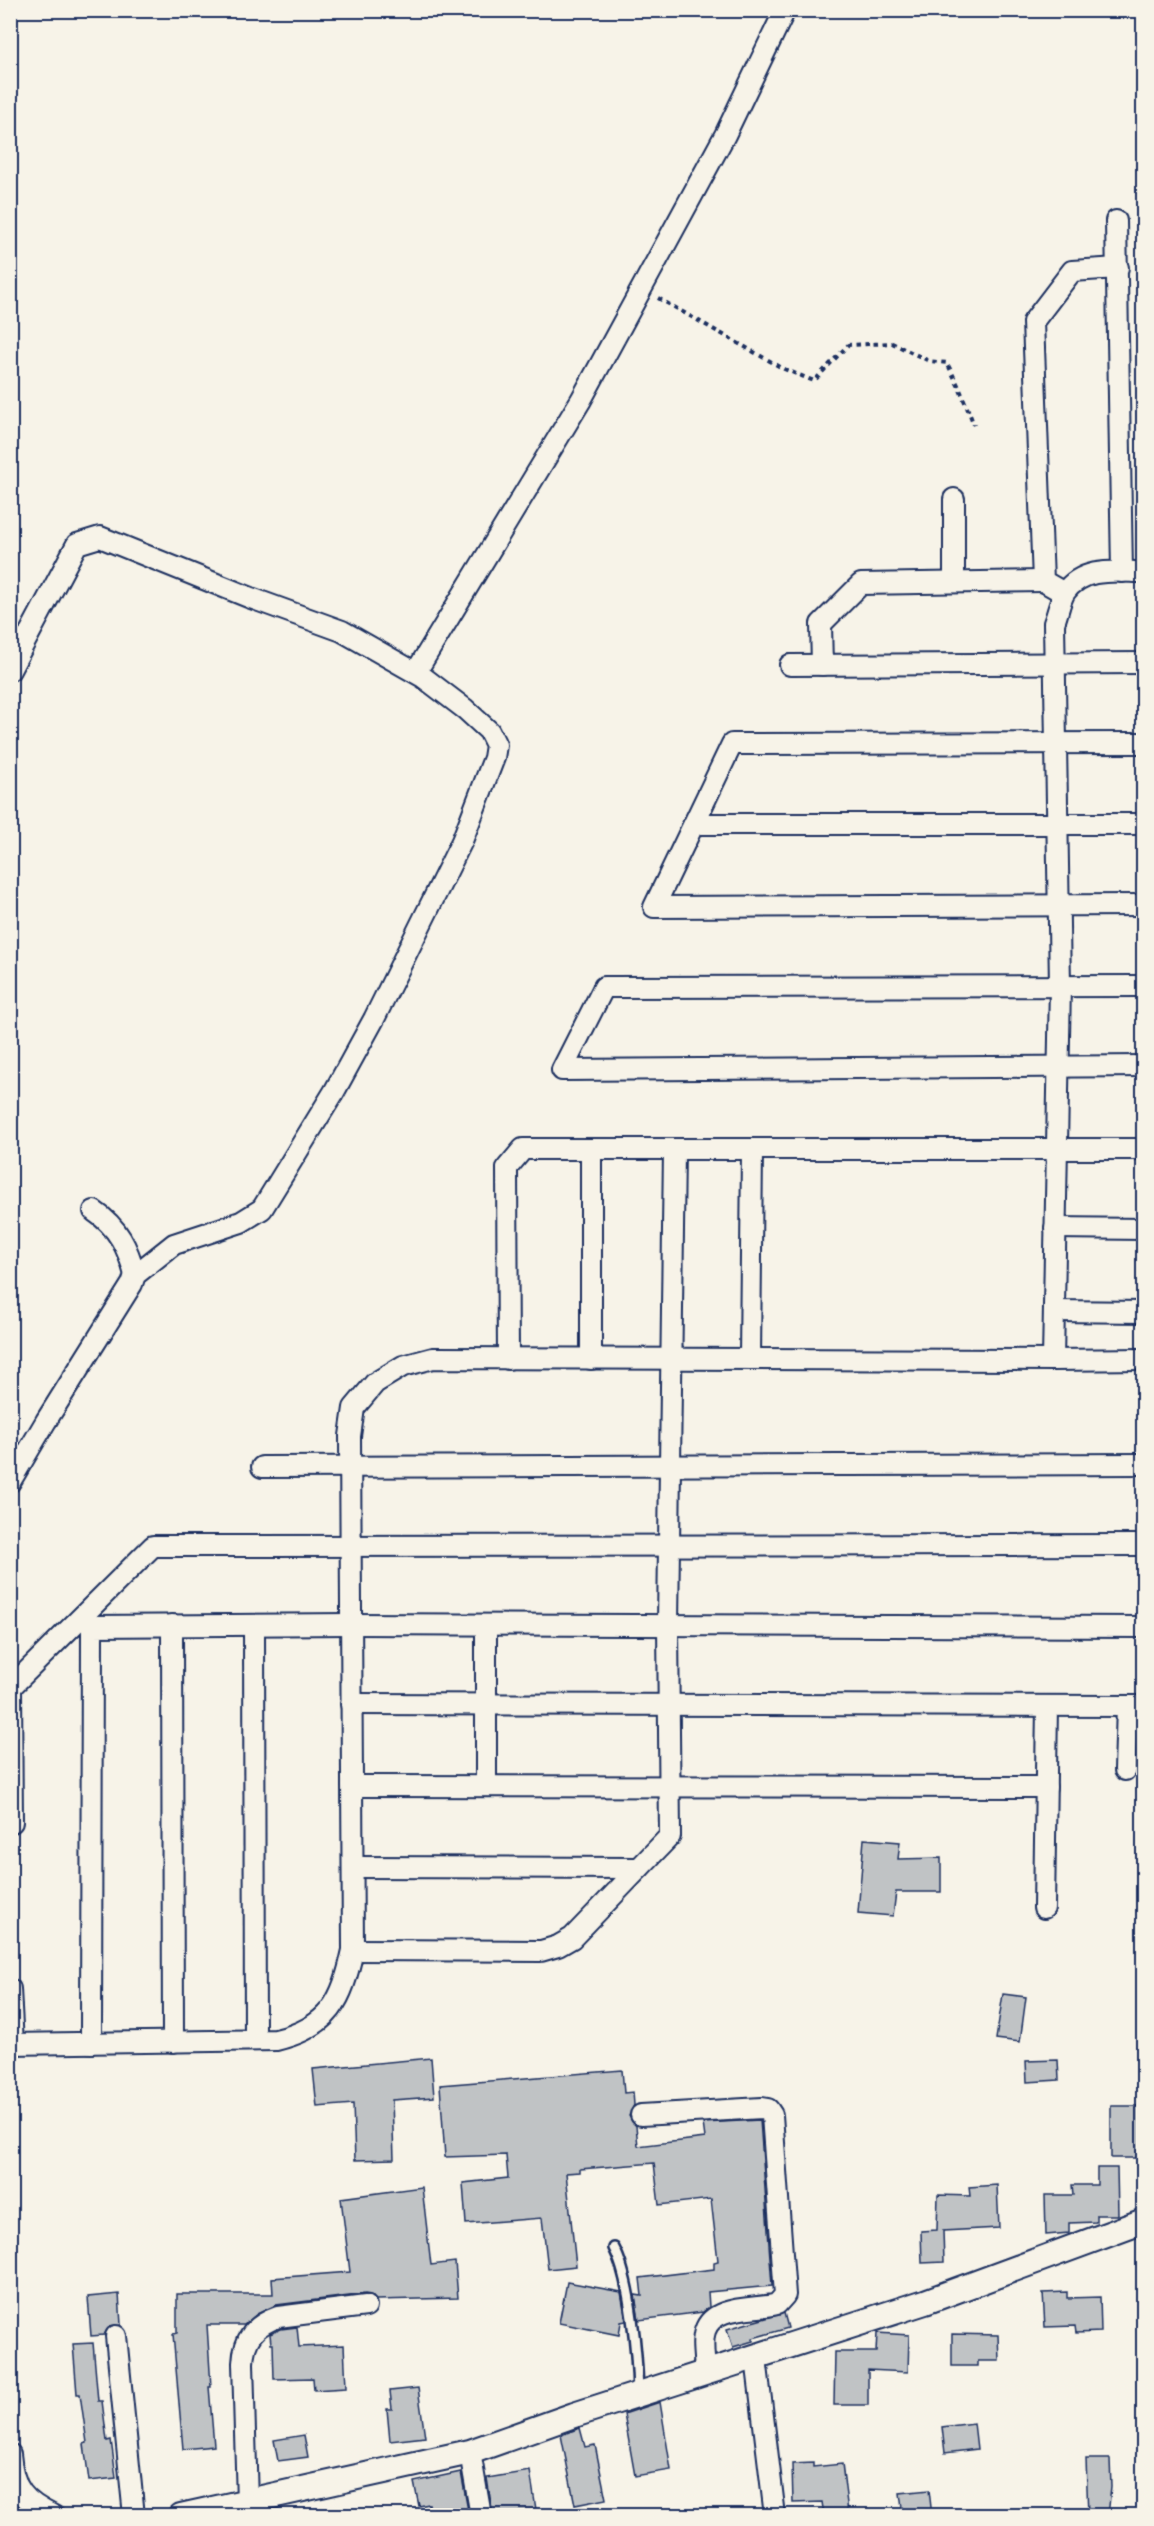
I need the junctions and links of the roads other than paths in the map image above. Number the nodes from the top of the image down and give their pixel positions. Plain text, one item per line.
1 (785, 10) edge
2 (1116, 220) dead end
3 (1118, 268) junction
4 (954, 499) dead end
5 (1122, 572) junction
6 (1143, 572) edge
7 (1043, 581) junction
8 (954, 582) junction
9 (1064, 593) junction
10 (1055, 663) junction
11 (1143, 663) edge
12 (790, 665) dead end
13 (822, 665) junction
14 (10, 670) edge
15 (416, 672) junction
16 (1056, 743) junction
17 (1143, 743) edge
18 (694, 824) junction
19 (1057, 824) junction
20 (1143, 824) edge
21 (1143, 905) edge
22 (1058, 906) junction
23 (1060, 986) junction
24 (1143, 986) edge
25 (1057, 1066) junction
26 (1143, 1066) edge
27 (1055, 1148) junction
28 (1143, 1149) edge
29 (591, 1150) junction
30 (674, 1150) junction
31 (752, 1150) junction
32 (94, 1211) dead end
33 (1054, 1228) junction
34 (1143, 1229) edge
35 (135, 1275) junction
36 (1054, 1311) junction
37 (1143, 1312) edge
38 (508, 1359) junction
39 (591, 1359) junction
40 (671, 1359) junction
41 (750, 1359) junction
42 (1143, 1359) edge
43 (1053, 1360) junction
44 (1143, 1464) edge
45 (350, 1465) junction
46 (669, 1466) junction
47 (262, 1467) dead end
48 (10, 1482) edge
49 (1143, 1545) edge
50 (669, 1547) junction
51 (350, 1548) junction
52 (351, 1624) junction
53 (172, 1625) junction
54 (254, 1625) junction
55 (486, 1625) junction
56 (668, 1625) junction
57 (1143, 1627) edge
58 (351, 1704) junction
59 (485, 1704) junction
60 (669, 1705) junction
61 (1047, 1706) junction
62 (1135, 1706) edge
63 (1125, 1770) dead end
64 (352, 1786) junction
65 (486, 1786) junction
66 (670, 1786) junction
67 (1046, 1787) junction
68 (12, 1822) edge
69 (353, 1867) junction
70 (639, 1868) junction
71 (1044, 1908) dead end
72 (353, 1950) junction
73 (10, 1989) edge
74 (255, 2040) junction
75 (173, 2042) junction
76 (91, 2043) junction
77 (12, 2044) edge
78 (641, 2115) dead end
79 (1143, 2221) edge
80 (614, 2248) dead end
81 (366, 2306) dead end
82 (116, 2336) dead end
83 (756, 2358) junction
84 (705, 2373) junction
85 (638, 2396) junction
86 (470, 2452) junction
87 (10, 2454) edge
88 (247, 2502) junction
89 (54, 2516) edge
90 (134, 2516) edge
91 (181, 2516) edge
92 (482, 2516) edge
93 (775, 2516) edge

1 - 15 street
2 - 3 street
3 - 5 street
3 - 7 street
4 - 8 street
5 - 6 street
5 - 9 street
7 - 8 street
7 - 9 street
8 - 13 street
9 - 10 street
10 - 11 street
10 - 13 street
10 - 16 street
12 - 13 street
14 - 15 street
15 - 35 street
16 - 17 street
16 - 18 street
16 - 19 street
18 - 19 street
18 - 22 street
19 - 20 street
19 - 22 street
21 - 22 street
22 - 23 street
23 - 24 street
23 - 25 street
23 - 25 street
25 - 26 street
25 - 27 street
27 - 28 street
27 - 31 street
27 - 33 street
29 - 30 street
29 - 38 street
29 - 39 street
30 - 31 street
30 - 40 street
31 - 41 street
32 - 35 street
33 - 34 street
33 - 36 street
35 - 48 street
36 - 37 street
36 - 43 street
38 - 39 street
38 - 45 street
39 - 40 street
40 - 41 street
40 - 46 street
41 - 43 street
42 - 43 street
44 - 46 street
45 - 46 street
45 - 47 street
45 - 51 street
46 - 50 street
49 - 50 street
50 - 51 street
50 - 56 street
51 - 52 street
51 - 68 street
52 - 54 street
52 - 55 street
52 - 56 street
52 - 58 street
53 - 54 street
53 - 75 street
53 - 76 street
54 - 74 street
55 - 56 street
55 - 59 street
56 - 57 street
56 - 60 street
58 - 59 street
58 - 64 street
59 - 60 street
59 - 65 street
60 - 61 street
60 - 66 street
61 - 62 street
61 - 67 street
62 - 63 street
64 - 65 street
64 - 69 street
65 - 66 street
66 - 67 street
66 - 70 street
67 - 71 street
69 - 70 street
69 - 72 street
70 - 72 street
72 - 74 street
73 - 77 street
74 - 75 street
75 - 76 street
76 - 77 street
78 - 84 street
79 - 83 street
80 - 85 lane
81 - 88 street
82 - 90 street
83 - 84 street
83 - 93 street
84 - 85 street
85 - 86 street
86 - 88 street
86 - 92 street
87 - 89 street
88 - 91 street

